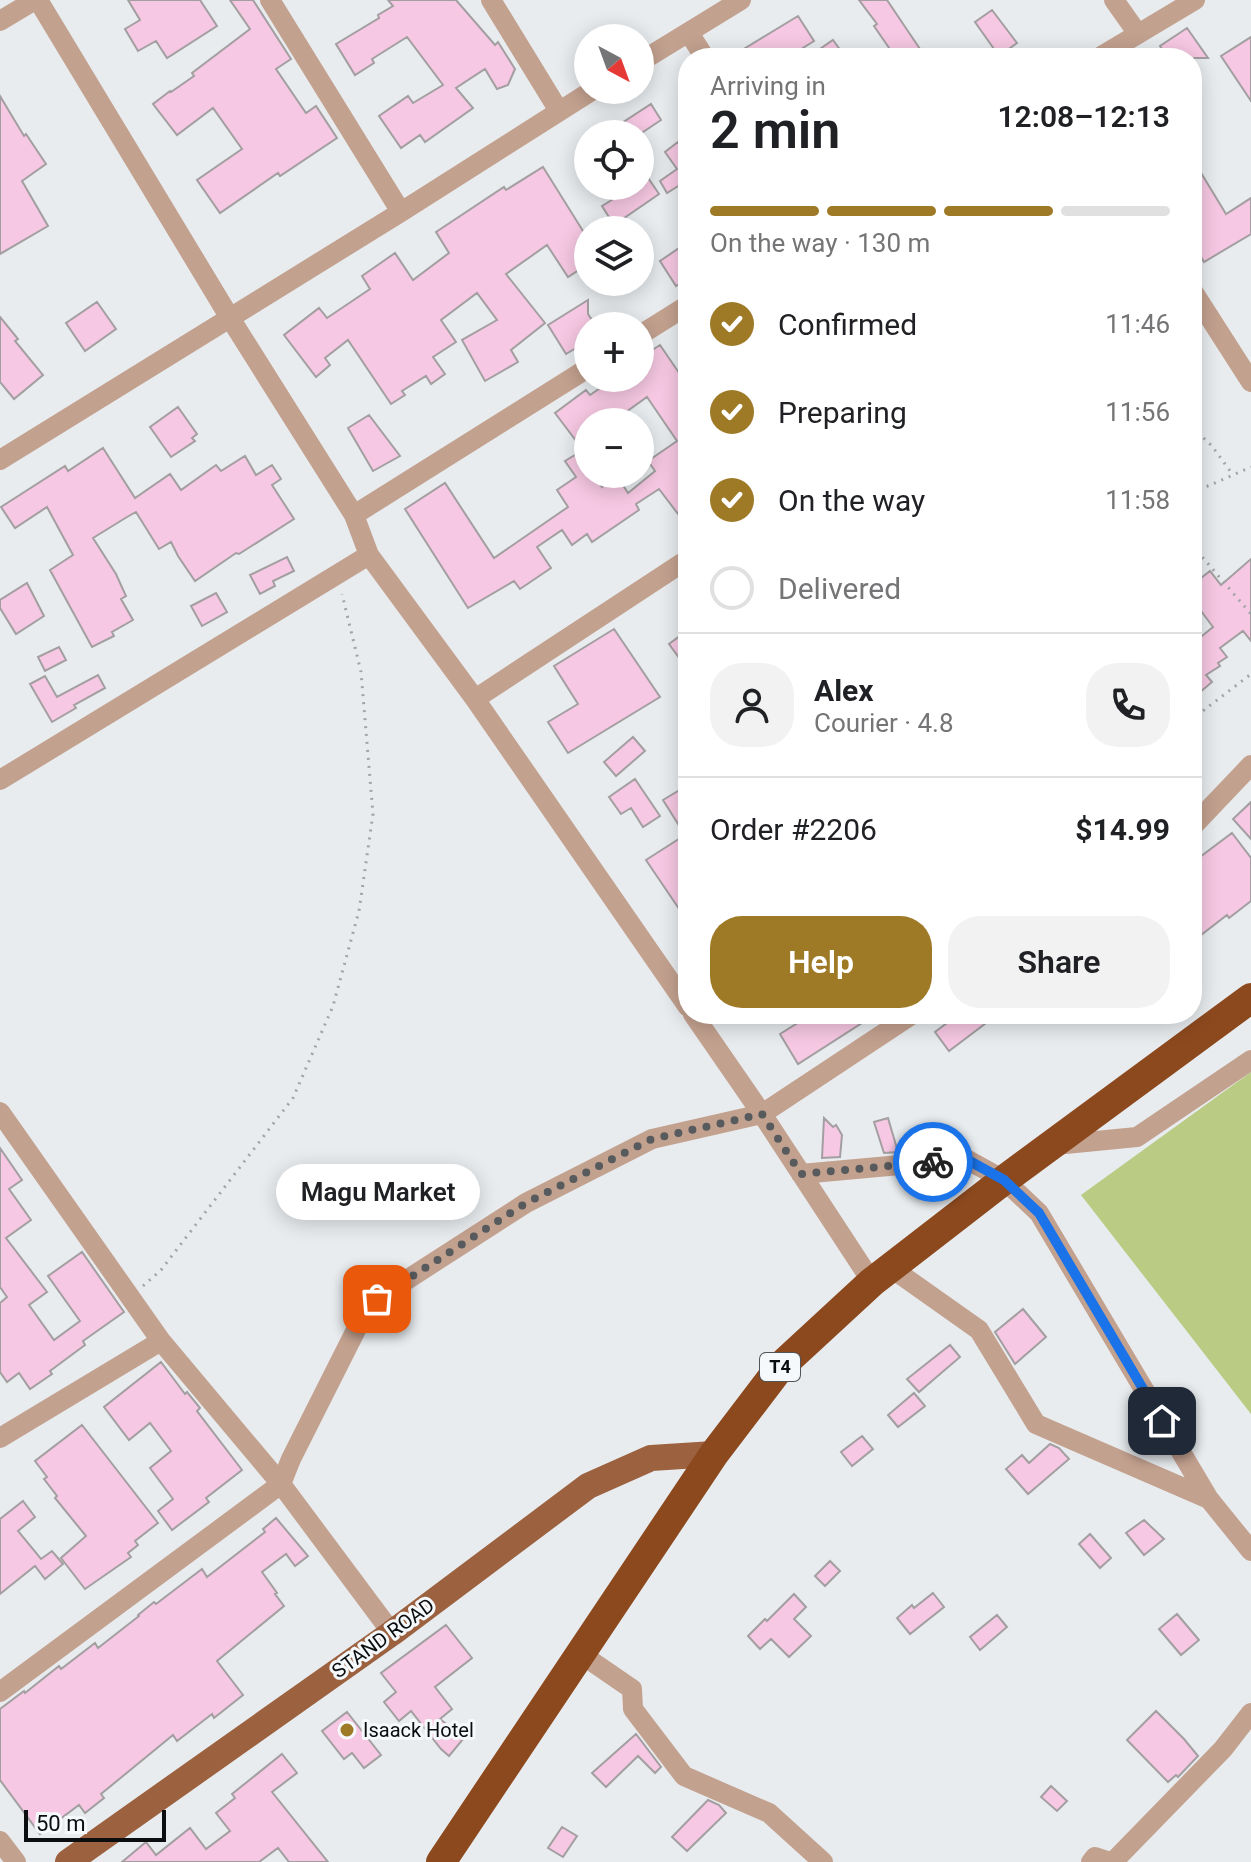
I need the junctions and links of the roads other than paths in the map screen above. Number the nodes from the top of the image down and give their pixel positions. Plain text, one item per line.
1 (36, 0) edge
2 (270, 0) edge
3 (491, 0) edge
4 (741, 0) edge
5 (1114, 0) edge
6 (1195, 0) edge
7 (0, 21) edge
8 (689, 33) junction
9 (1138, 34) junction
10 (699, 48) edge
11 (1115, 48) edge
12 (654, 54) edge
13 (574, 102) edge
14 (559, 111) junction
15 (401, 212) junction
16 (1202, 306) edge
17 (678, 311) edge
18 (230, 318) junction
19 (654, 326) edge
20 (574, 377) edge
21 (1251, 382) edge
22 (0, 460) edge
23 (354, 515) junction
24 (369, 555) junction
25 (678, 571) edge
26 (475, 699) junction
27 (1251, 765) edge
28 (0, 780) edge
29 (1202, 816) edge
30 (678, 993) edge
31 (1251, 998) edge
32 (700, 1024) edge
33 (898, 1024) edge
34 (1251, 1060) edge
35 (0, 1112) edge
36 (762, 1114) junction
37 (1052, 1145) junction
38 (801, 1174) junction
39 (1004, 1180) junction
40 (881, 1274) junction
41 (161, 1341) junction
42 (3, 1428) edge
43 (714, 1454) junction
44 (281, 1484) junction
45 (1209, 1499) junction
46 (1251, 1551) edge
47 (392, 1633) junction
48 (581, 1654) junction
49 (0, 1692) edge
50 (1251, 1713) edge
51 (0, 1841) edge
52 (16, 1862) edge
53 (68, 1862) edge
54 (441, 1862) edge
55 (823, 1862) edge
56 (1091, 1862) edge
57 (1112, 1862) edge

1 - 7 street
1 - 18 street
2 - 15 street
3 - 14 street
4 - 8 street
5 - 9 street
6 - 9 street
8 - 10 street
8 - 12 street
9 - 11 street
13 - 14 street
14 - 15 street
15 - 18 street
16 - 21 street
17 - 19 street
18 - 22 street
18 - 23 street
20 - 23 street
23 - 24 street
24 - 26 street
24 - 28 street
25 - 26 street
26 - 30 street
27 - 29 street
31 - 37 highway, T4
32 - 36 street
33 - 36 street
34 - 37 street
35 - 41 street
36 - 38 street
36 - 44 street
37 - 39 highway, T4
38 - 39 street
38 - 40 street
39 - 40 highway, T4
39 - 45 street
40 - 43 highway, T4
40 - 45 street
41 - 42 street
41 - 44 street
43 - 47 main road, STAND ROAD
43 - 48 highway, T4
44 - 47 street
44 - 49 street
45 - 46 street
47 - 53 main road, STAND ROAD
48 - 54 highway, T4
48 - 55 street
50 - 57 street
51 - 52 street
56 - 57 street

